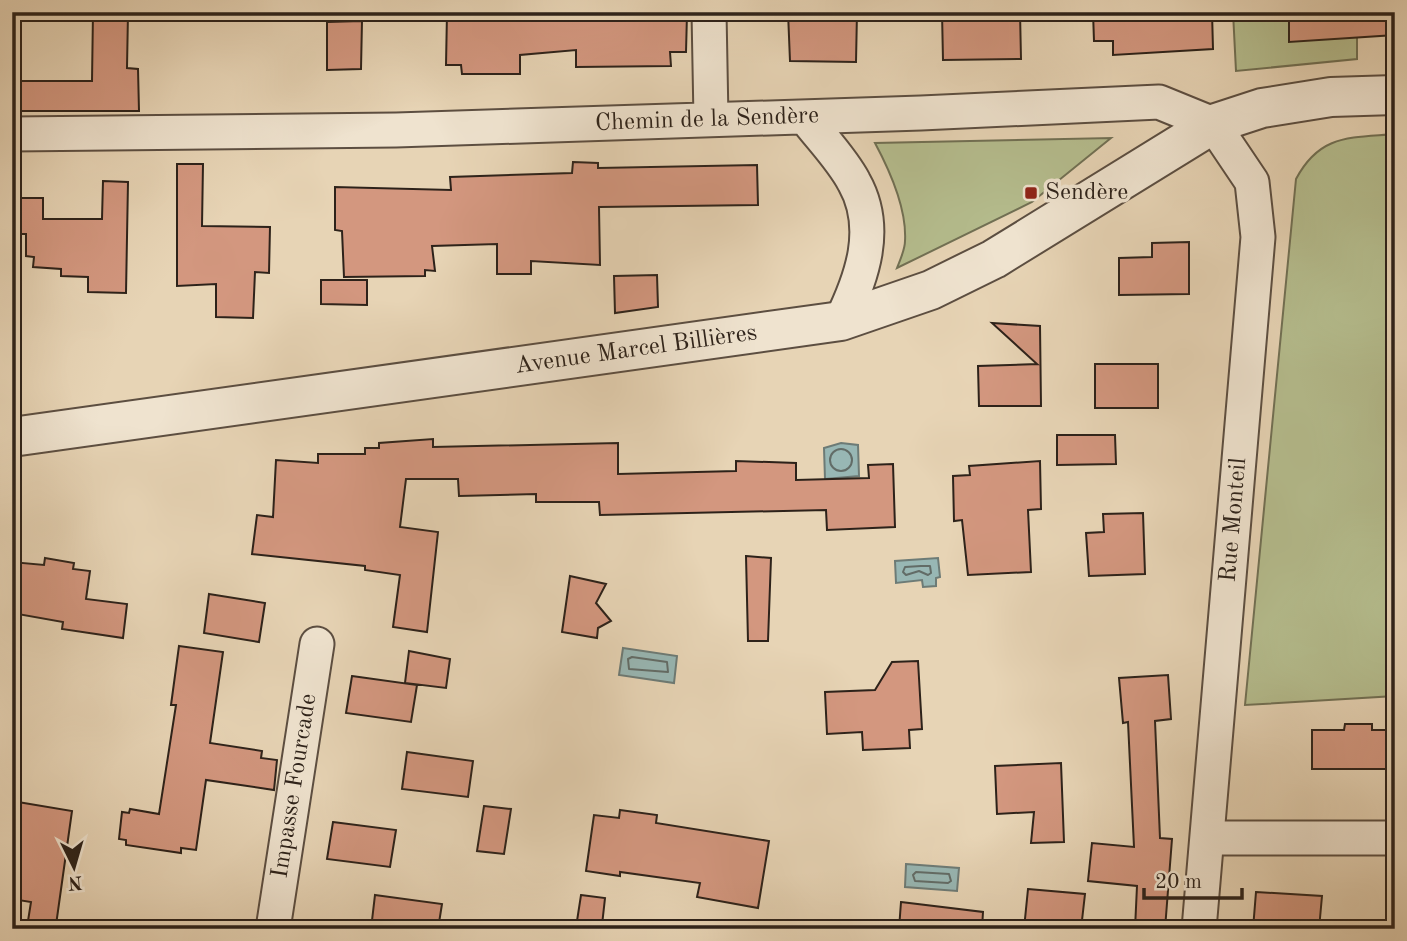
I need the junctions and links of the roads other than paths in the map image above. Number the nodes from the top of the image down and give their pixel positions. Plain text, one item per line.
1 (709, 12) edge
2 (1395, 95) edge
3 (805, 117) junction
4 (711, 119) junction
5 (1213, 124) junction
6 (12, 134) edge
7 (841, 321) junction
8 (12, 437) edge
9 (317, 644) dead end
10 (1207, 838) junction
11 (1395, 838) edge
12 (274, 929) edge
13 (1199, 929) edge

1 - 4 street
2 - 5 street
3 - 4 street, Chemin de la Sendère
3 - 5 street, Chemin de la Sendère
3 - 7 street
4 - 6 street, Chemin de la Sendère
5 - 7 street, Avenue Marcel Billières
5 - 10 street, Rue Monteil
7 - 8 street, Avenue Marcel Billières
9 - 12 street, Impasse Fourcade
10 - 11 street
10 - 13 street, Rue Monteil

